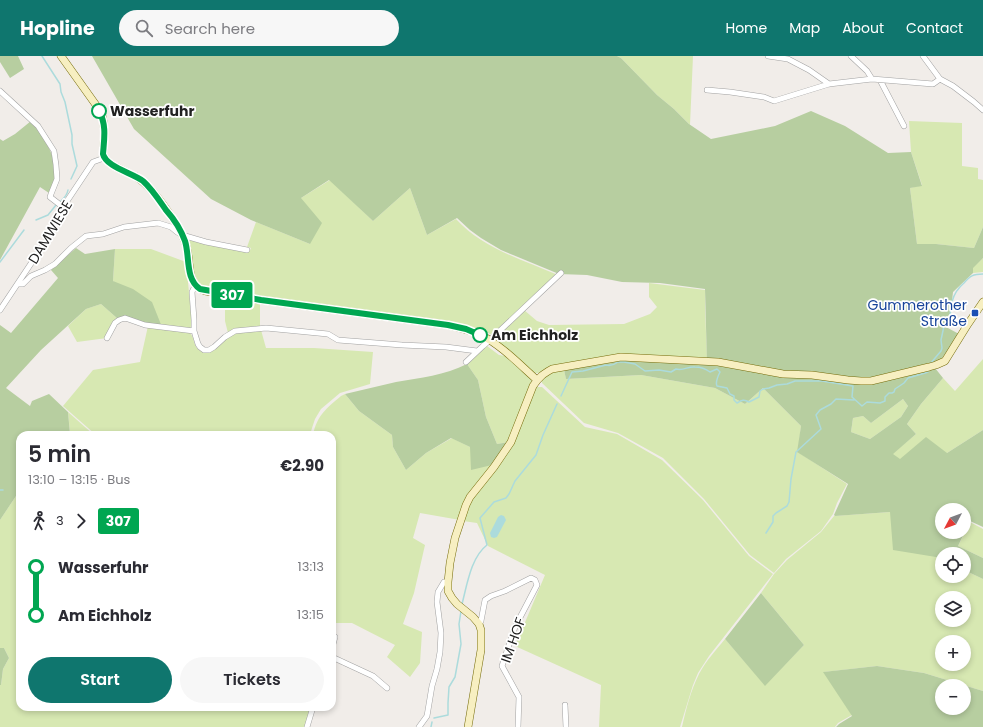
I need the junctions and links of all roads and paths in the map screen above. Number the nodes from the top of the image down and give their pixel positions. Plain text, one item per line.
1 (62, 56) edge
2 (768, 56) edge
3 (851, 56) edge
4 (923, 56) edge
5 (940, 79) junction
6 (872, 80) junction
7 (880, 80) junction
8 (829, 84) junction
9 (707, 90) dead end
10 (0, 91) edge
11 (983, 110) edge
12 (904, 126) dead end
13 (104, 158) junction
14 (63, 207) junction
15 (182, 235) junction
16 (247, 250) dead end
17 (561, 273) dead end
18 (18, 284) junction
19 (195, 286) junction
20 (983, 302) edge
21 (0, 310) edge
22 (194, 331) junction
23 (107, 338) dead end
24 (490, 340) junction
25 (477, 351) junction
26 (466, 362) dead end
27 (537, 380) junction
28 (448, 582) junction
29 (478, 624) junction
30 (336, 659) edge
31 (387, 688) dead end
32 (566, 705) dead end
33 (312, 711) edge
34 (307, 727) edge
35 (419, 727) edge
36 (468, 727) edge
37 (518, 727) edge
38 (566, 727) edge

1 - 13 street
2 - 8 street
3 - 6 street
4 - 5 street
5 - 7 street
5 - 11 street
6 - 7 street
6 - 8 street
7 - 12 street
8 - 9 street
10 - 14 street
13 - 14 street, DAMWIESE
13 - 15 street
14 - 18 street, DAMWIESE
15 - 16 street
15 - 18 street
15 - 19 street
17 - 24 street
18 - 21 street, DAMWIESE
19 - 22 street
19 - 24 street
20 - 27 street
22 - 23 street
22 - 25 street
24 - 25 street
24 - 27 street
25 - 26 street
27 - 28 street
28 - 29 street
28 - 35 street
29 - 36 street
29 - 37 street, IM HOF
30 - 31 street
32 - 38 street
33 - 34 street

